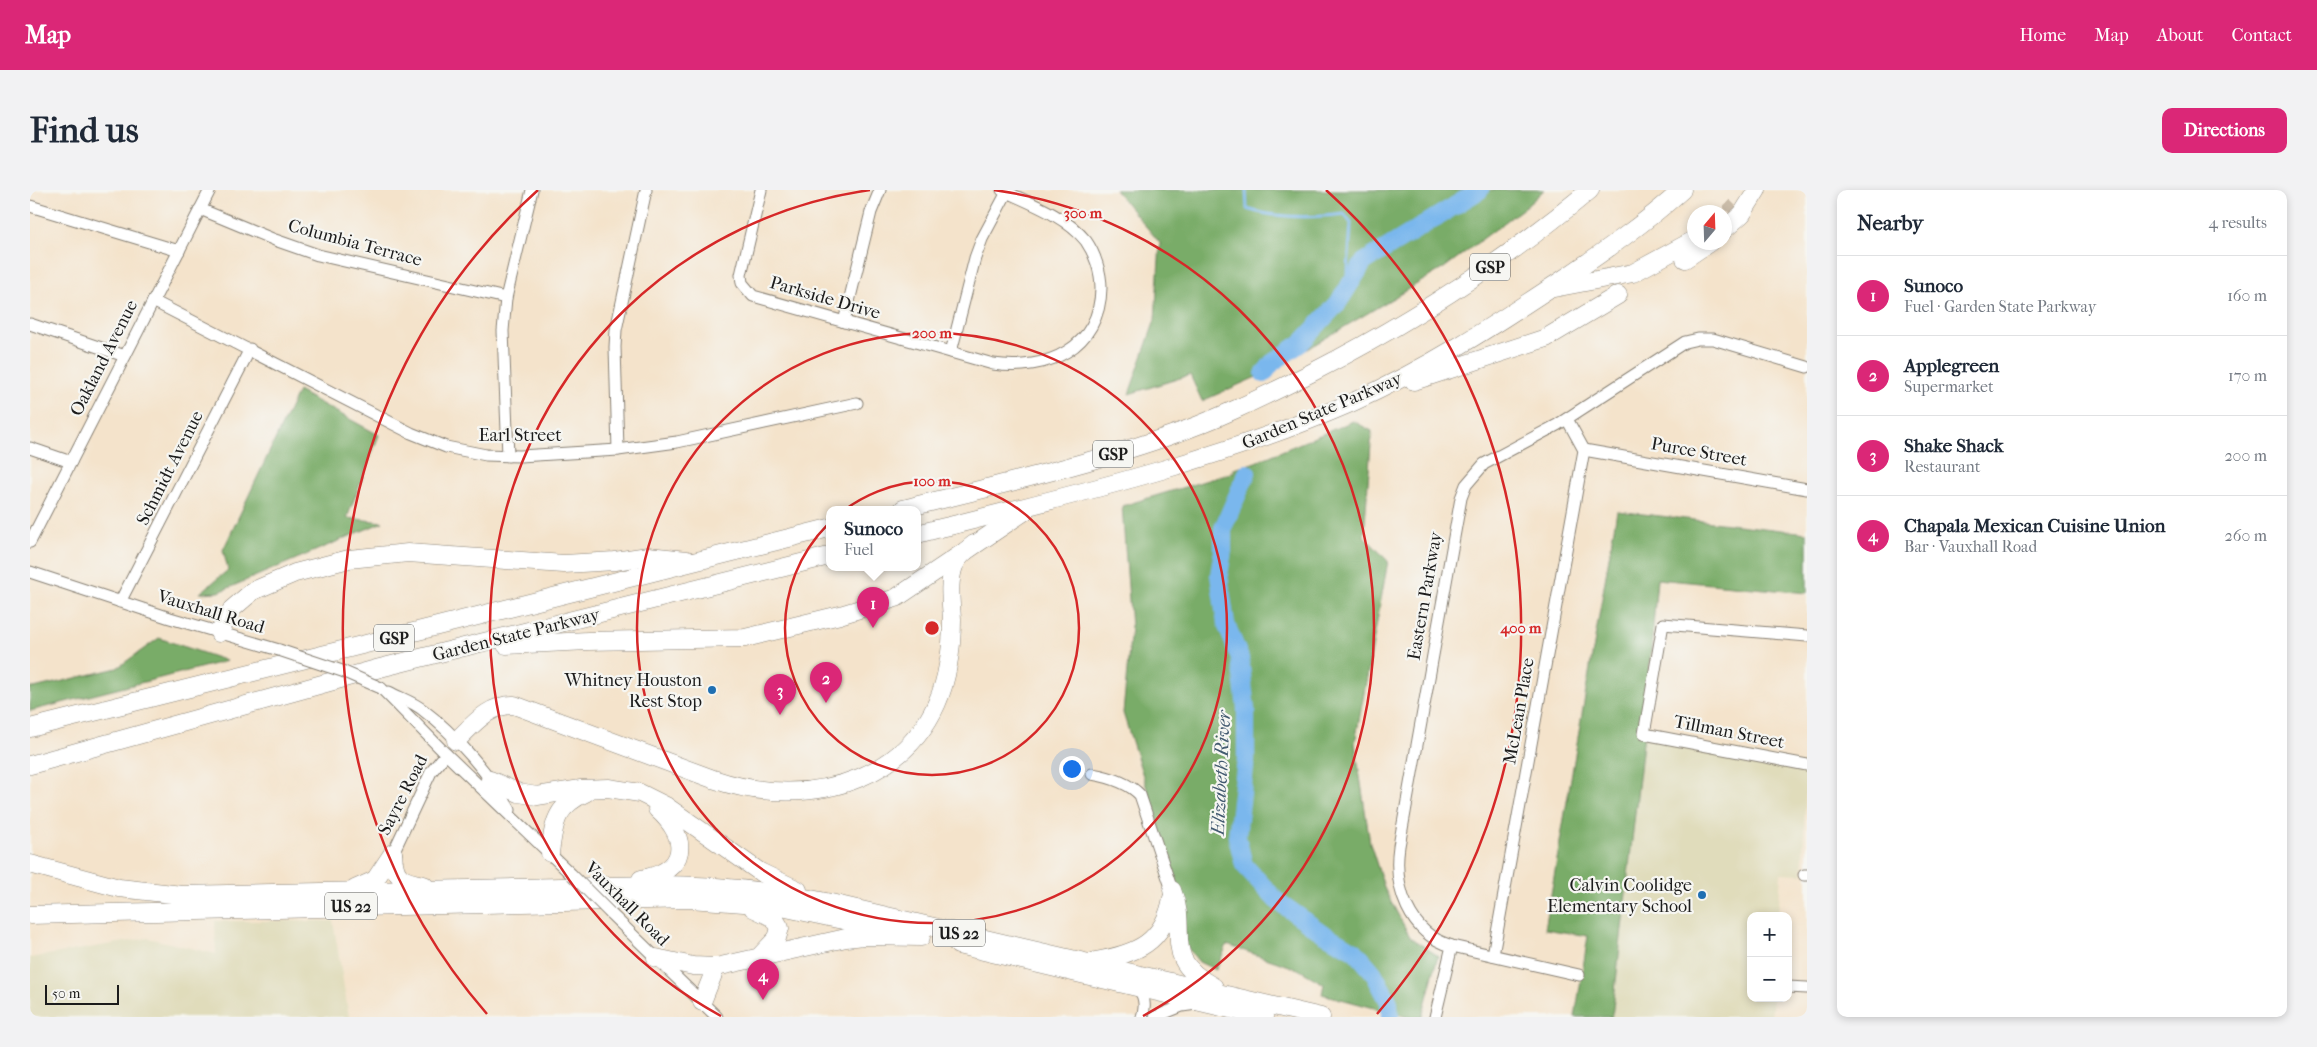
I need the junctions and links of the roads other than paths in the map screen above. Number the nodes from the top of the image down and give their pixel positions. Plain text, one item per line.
1 (210, 190) edge
2 (532, 190) edge
3 (646, 190) edge
4 (761, 190) edge
5 (880, 190) edge
6 (1590, 190) edge
7 (1682, 190) edge
8 (1757, 190) edge
9 (1004, 191) edge
10 (30, 206) edge
11 (200, 209) junction
12 (1732, 210) tunnel mouth
13 (1732, 223) tunnel mouth
14 (1687, 244) edge
15 (1699, 250) edge
16 (179, 251) junction
17 (1548, 289) junction
18 (506, 298) junction
19 (153, 301) junction
20 (844, 322) junction
21 (30, 324) edge
22 (250, 349) junction
23 (951, 352) junction
24 (125, 356) junction
25 (1807, 367) edge
26 (1354, 401) junction
27 (857, 403) dead end
28 (1567, 418) junction
29 (30, 448) edge
30 (618, 450) junction
31 (1584, 450) junction
32 (508, 456) junction
33 (71, 462) junction
34 (1807, 489) edge
35 (914, 506) edge
36 (1031, 506) junction
37 (826, 529) edge
38 (921, 533) edge
39 (30, 542) edge
40 (974, 544) junction
41 (826, 557) edge
42 (697, 561) junction
43 (30, 572) edge
44 (120, 602) junction
45 (219, 633) junction
46 (1807, 636) edge
47 (463, 648) junction
48 (381, 688) junction
49 (91, 713) junction
50 (30, 720) edge
51 (413, 721) junction
52 (30, 728) edge
53 (451, 747) junction
54 (93, 748) junction
55 (30, 765) edge
56 (1807, 765) edge
57 (30, 773) edge
58 (1092, 774) dead end
59 (490, 780) junction
60 (597, 789) junction
61 (632, 791) junction
62 (513, 816) junction
63 (393, 853) junction
64 (550, 853) junction
65 (30, 864) edge
66 (600, 886) junction
67 (452, 890) junction
68 (1172, 890) junction
69 (348, 892) junction
70 (739, 901) junction
71 (831, 903) junction
72 (30, 915) edge
73 (921, 937) junction
74 (1452, 946) junction
75 (761, 955) junction
76 (1493, 955) junction
77 (656, 958) junction
78 (1087, 963) junction
79 (716, 967) junction
80 (1579, 975) dead end
81 (1137, 987) junction
82 (1792, 987) edge
83 (1807, 988) edge
84 (1230, 996) junction
85 (702, 1002) junction
86 (1211, 1004) junction
87 (1158, 1016) edge
88 (717, 1017) edge
89 (1142, 1017) edge
90 (1264, 1017) edge
91 (1321, 1017) edge
92 (1435, 1017) edge

1 - 11 street, Oakland Avenue
2 - 18 street
3 - 30 street
4 - 20 street, Parkside Drive
5 - 20 street
6 - 35 highway, Garden State Parkway / GSP
7 - 17 highway, Garden State Parkway / GSP
8 - 12 highway
8 - 13 highway
9 - 23 street
9 - 23 street, Parkside Drive
10 - 16 street
11 - 16 street, Oakland Avenue
11 - 18 street, Columbia Terrace
14 - 17 highway
15 - 26 highway
16 - 19 street, Oakland Avenue
17 - 26 highway, Garden State Parkway / GSP
18 - 32 street
19 - 22 street, Earl Street
19 - 24 street, Oakland Avenue
20 - 23 street, Parkside Drive
21 - 24 street
22 - 32 street, Earl Street
22 - 44 street, Schmidt Avenue
24 - 33 street, Oakland Avenue
25 - 28 street, Eastern Parkway
26 - 36 highway, Garden State Parkway / GSP
27 - 30 street, Earl Street
28 - 31 street
28 - 74 street, Eastern Parkway
29 - 33 street
30 - 32 street, Earl Street
31 - 34 street, Purce Street
31 - 76 street, McLean Place
33 - 39 street, Oakland Avenue
36 - 38 highway, Garden State Parkway / GSP
36 - 40 highway
37 - 42 highway, Garden State Parkway / GSP
40 - 47 highway
40 - 53 highway
41 - 47 highway, Garden State Parkway / GSP
42 - 45 highway
42 - 49 highway, Garden State Parkway / GSP
43 - 44 street, Vauxhall Road
44 - 45 street, Vauxhall Road
45 - 48 street, Vauxhall Road, bridge
46 - 56 street, Tillman Street
47 - 54 highway, Garden State Parkway / GSP
48 - 51 street, Vauxhall Road
48 - 53 street, Vauxhall Road
49 - 50 highway
49 - 52 highway, Garden State Parkway / GSP
51 - 53 street
51 - 53 street, Vauxhall Road
53 - 59 street, Vauxhall Road
53 - 62 street, Vauxhall Road
53 - 63 street, Sayre Road
54 - 55 highway, Garden State Parkway / GSP
54 - 57 highway
58 - 68 street
59 - 60 highway
59 - 62 street, Vauxhall Road
60 - 61 highway
60 - 64 highway
61 - 66 highway
61 - 71 highway
62 - 64 street, Vauxhall Road
63 - 67 highway
63 - 69 highway
64 - 77 street, Vauxhall Road, bridge
65 - 69 highway, US 22
66 - 67 highway, US 22
66 - 71 highway, US 22
67 - 69 highway, US 22
68 - 78 highway
68 - 84 highway
70 - 72 highway, US 22
70 - 73 highway, US 22
70 - 75 highway
71 - 78 highway, US 22
73 - 75 highway
73 - 81 highway, US 22
74 - 76 street, Eastern Parkway
74 - 92 street
75 - 79 highway
76 - 80 street, Eastern Parkway
77 - 79 highway
77 - 85 street, Vauxhall Road
78 - 84 highway, US 22
79 - 85 highway
81 - 86 highway, US 22
81 - 89 street
82 - 83 street
84 - 91 highway, US 22
85 - 88 street, Vauxhall Road
86 - 87 street
86 - 90 highway, US 22

